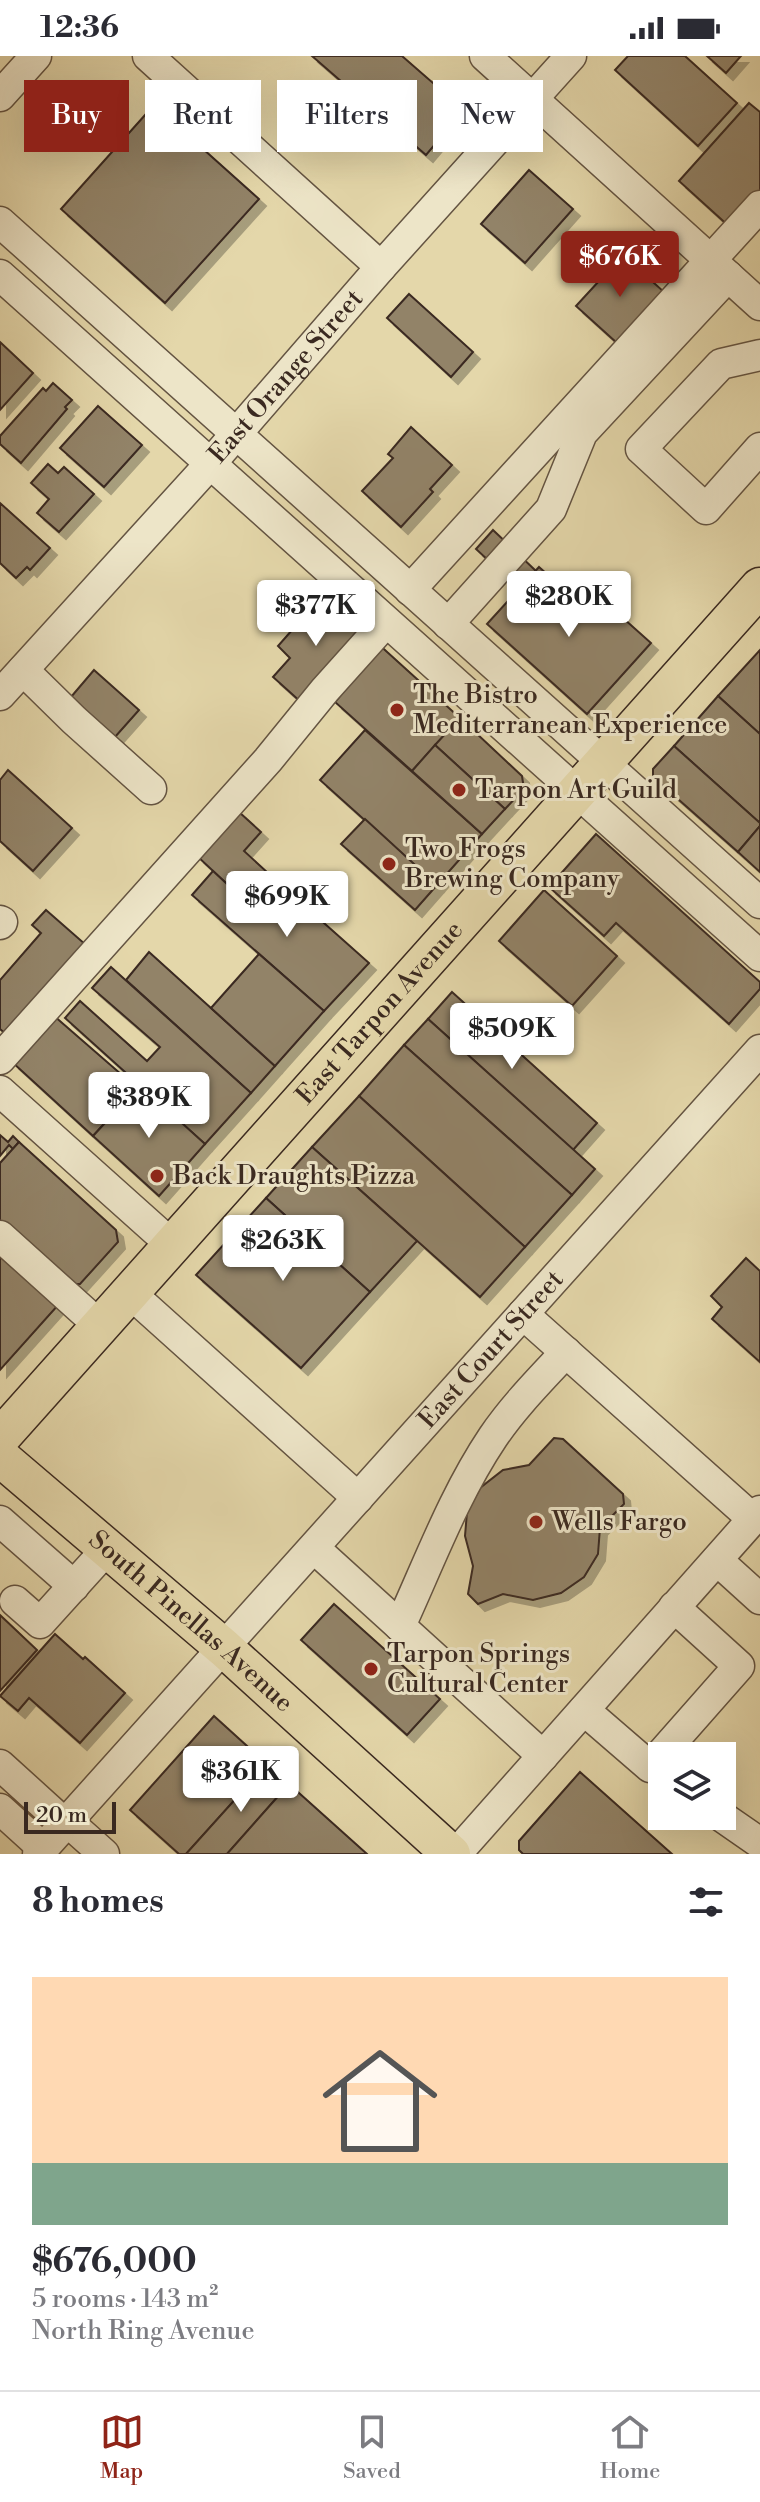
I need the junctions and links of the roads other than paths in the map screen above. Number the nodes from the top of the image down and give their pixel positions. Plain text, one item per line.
1 (36, 56) edge
2 (148, 56) edge
3 (485, 56) edge
4 (571, 56) edge
5 (511, 80) edge
6 (543, 87) edge
7 (0, 96) edge
8 (543, 109) edge
9 (484, 152) edge
10 (760, 206) edge
11 (0, 222) edge
12 (381, 267) junction
13 (719, 268) junction
14 (0, 275) edge
15 (760, 305) edge
16 (760, 355) edge
17 (235, 434) junction
18 (760, 448) edge
19 (210, 464) junction
20 (760, 587) edge
21 (410, 590) junction
22 (386, 622) junction
23 (448, 624) junction
24 (23, 670) junction
25 (0, 695) edge
26 (602, 762) junction
27 (151, 789) dead end
28 (576, 793) junction
29 (760, 903) edge
30 (760, 956) edge
31 (760, 1050) edge
32 (0, 1059) edge
33 (0, 1091) edge
34 (0, 1236) edge
35 (172, 1245) junction
36 (130, 1293) junction
37 (523, 1314) junction
38 (100, 1326) junction
39 (566, 1352) junction
40 (0, 1438) edge
41 (0, 1457) edge
42 (358, 1498) junction
43 (756, 1515) edge
44 (0, 1521) edge
45 (314, 1548) junction
46 (107, 1549) junction
47 (717, 1560) junction
48 (74, 1586) junction
49 (760, 1599) edge
50 (15, 1601) dead end
51 (674, 1607) junction
52 (400, 1626) junction
53 (224, 1648) junction
54 (584, 1710) junction
55 (679, 1742) edge
56 (543, 1756) junction
57 (648, 1764) edge
58 (0, 1765) edge
59 (0, 1809) edge
60 (66, 1823) junction
61 (736, 1826) edge
62 (760, 1843) edge
63 (40, 1851) edge
64 (104, 1854) edge
65 (454, 1854) edge

1 - 7 street
2 - 12 street
3 - 5 street
4 - 6 street, East Orange Street
8 - 13 street
9 - 12 street, East Orange Street
10 - 13 street
11 - 17 street
12 - 17 street, East Orange Street
13 - 15 street
13 - 21 street
13 - 23 street
14 - 19 street
16 - 18 street
17 - 19 street, East Orange Street
17 - 21 street
19 - 22 street
19 - 24 street, East Orange Street
20 - 26 main road, East Tarpon Avenue
21 - 23 street
22 - 28 street
22 - 32 street
23 - 26 street
24 - 25 street, East Orange Street
24 - 27 street
26 - 28 main road, East Tarpon Avenue
26 - 29 street
28 - 30 street
28 - 35 main road, East Tarpon Avenue
31 - 37 street, East Court Street
33 - 35 street
34 - 38 street
35 - 36 main road, East Tarpon Avenue
36 - 38 main road, East Tarpon Avenue
36 - 42 street
37 - 39 street
37 - 42 street, East Court Street
38 - 40 main road, East Tarpon Avenue
39 - 43 street
39 - 52 street
41 - 46 main road, South Pinellas Avenue
42 - 45 street, East Court Street
43 - 47 street
44 - 48 street
45 - 52 street
45 - 53 street, East Court Street
46 - 48 street
46 - 53 main road, South Pinellas Avenue
47 - 49 street
47 - 51 street
48 - 50 street
51 - 54 street
51 - 55 street
52 - 56 street
53 - 60 street, East Court Street
53 - 65 main road, South Pinellas Avenue
54 - 56 street
54 - 57 street
56 - 65 street
58 - 60 street
59 - 63 street
60 - 63 street, East Court Street
60 - 64 street
61 - 62 street

